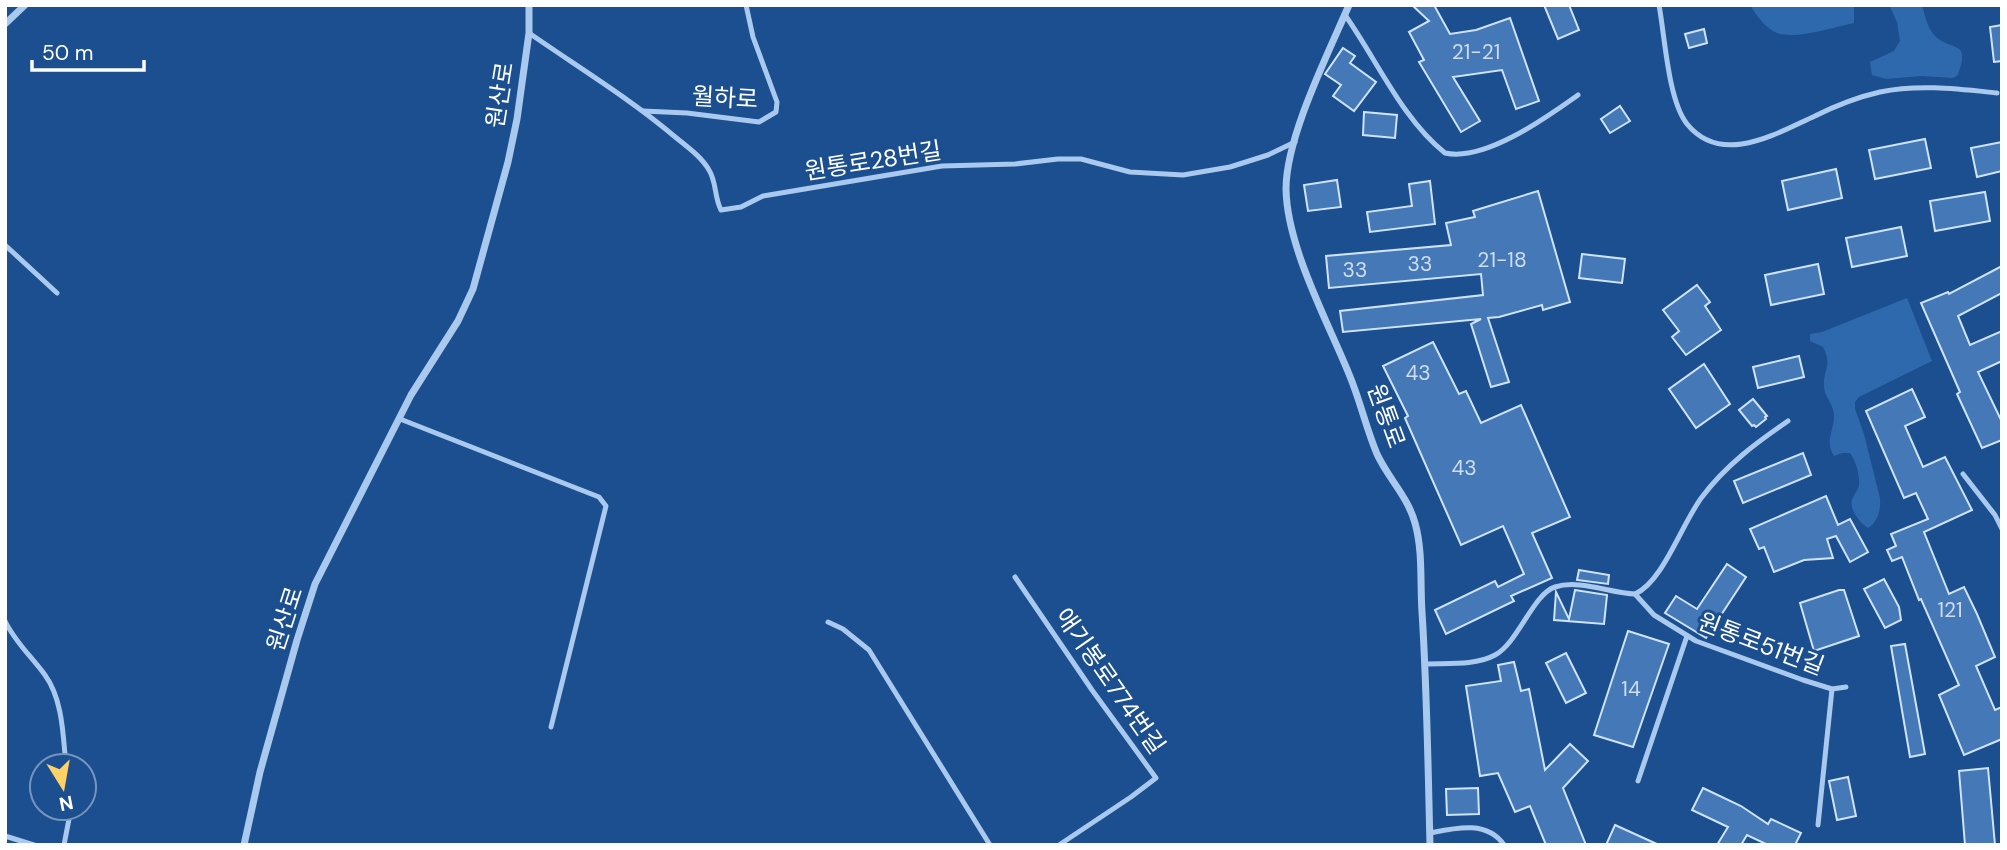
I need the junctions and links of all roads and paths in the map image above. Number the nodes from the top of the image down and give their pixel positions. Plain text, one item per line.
1 (25, 5) edge
2 (529, 5) edge
3 (746, 5) edge
4 (1349, 5) edge
5 (1659, 5) edge
6 (1345, 15) junction
7 (5, 24) edge
8 (529, 33) junction
9 (1997, 93) dead end
10 (1578, 95) dead end
11 (643, 111) junction
12 (1295, 142) junction
13 (5, 245) edge
14 (57, 293) dead end
15 (400, 419) junction
16 (1788, 421) dead end
17 (1963, 474) dead end
18 (2002, 529) edge
19 (1015, 576) dead end
20 (1635, 594) junction
21 (5, 621) edge
22 (828, 622) dead end
23 (1687, 636) junction
24 (1425, 664) junction
25 (1846, 687) dead end
26 (1832, 689) junction
27 (551, 727) dead end
28 (64, 752) edge
29 (1638, 780) dead end
30 (68, 822) edge
31 (1818, 825) dead end
32 (1430, 833) junction
33 (5, 836) edge
34 (34, 845) edge
35 (64, 845) edge
36 (244, 845) edge
37 (990, 845) edge
38 (1059, 845) edge
39 (1430, 845) edge
40 (1504, 845) edge

1 - 7 street
2 - 8 street, 원산로
3 - 11 lane, 월하로
4 - 6 street, 원통로
5 - 9 lane
6 - 10 lane
6 - 12 street, 원통로
8 - 11 lane, 원통로28번길
8 - 15 street, 원산로
11 - 12 lane, 원통로28번길
12 - 24 street, 원통로
13 - 14 lane
15 - 27 lane
15 - 36 street, 원산로
16 - 20 lane
17 - 18 lane
19 - 38 lane, 애기봉로774번길
20 - 23 lane, 원통로51번길
20 - 24 lane
21 - 28 lane
22 - 37 lane
23 - 26 lane, 원통로51번길
23 - 29 lane
24 - 32 street, 원통로
25 - 26 lane, 원통로51번길
26 - 31 lane
30 - 35 lane
32 - 39 street, 원통로
32 - 40 lane
33 - 34 lane

